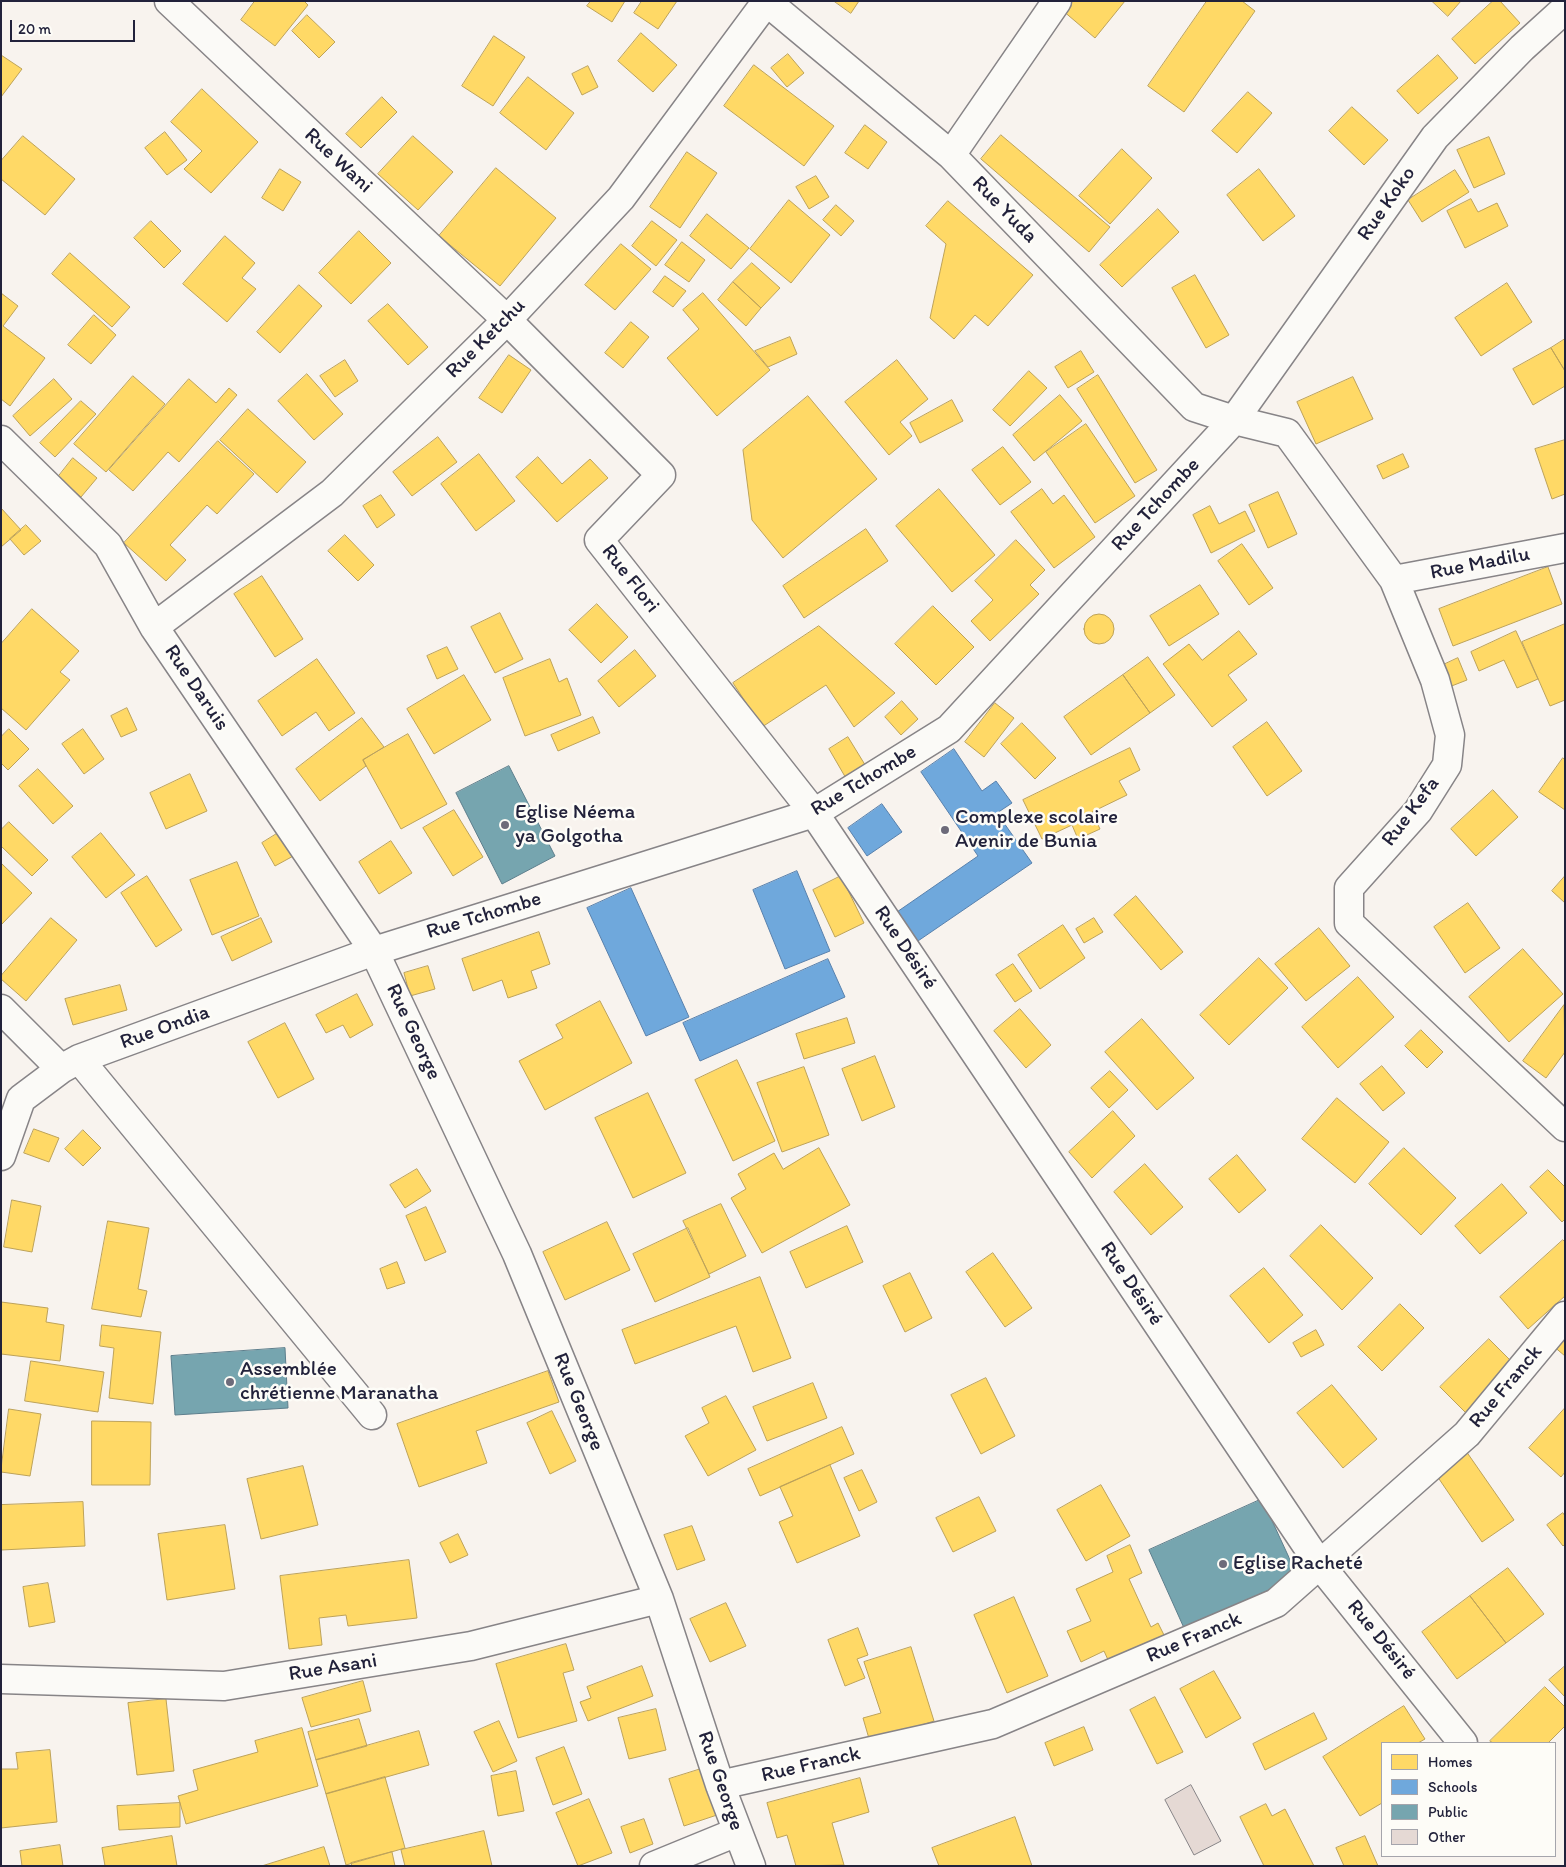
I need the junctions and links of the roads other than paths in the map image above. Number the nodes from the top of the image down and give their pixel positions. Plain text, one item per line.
1 (169, 1) edge
2 (767, 1) edge
3 (1057, 1) edge
4 (1565, 9) edge
5 (951, 155) junction
6 (507, 320) junction
7 (1234, 420) junction
8 (1, 440) edge
9 (1565, 548) edge
10 (1394, 580) junction
11 (154, 627) junction
12 (814, 814) junction
13 (374, 951) junction
14 (1, 1008) edge
15 (70, 1064) junction
16 (1565, 1127) edge
17 (1, 1156) edge
18 (1565, 1316) edge
19 (372, 1415) dead end
20 (1320, 1565) junction
21 (659, 1599) junction
22 (1, 1679) edge
23 (1462, 1742) edge
24 (720, 1786) junction
25 (737, 1832) junction
26 (654, 1866) edge
27 (751, 1866) edge

1 - 6 street, Rue Wani
2 - 5 street, Rue Yuda
2 - 6 street, Rue Ketchu
3 - 5 street
4 - 7 street, Rue Koko
5 - 7 street, Rue Yuda
6 - 11 street, Rue Ketchu
6 - 12 street, Rue Flori
7 - 10 street, Rue Kefa
7 - 12 street, Rue Tchombe
8 - 11 street, Rue Daruis
9 - 10 street, Rue Madilu
10 - 16 street, Rue Kefa
11 - 13 street, Rue Daruis
12 - 13 street, Rue Tchombe
12 - 20 street, Rue Désiré
13 - 15 street, Rue Ondia
13 - 21 street, Rue George
14 - 15 street
15 - 17 street, Rue Ondia
15 - 19 street
18 - 20 street, Rue Franck
20 - 23 street, Rue Désiré
20 - 24 street, Rue Franck
21 - 22 street, Rue Asani
21 - 24 street, Rue George
24 - 25 street, Rue George
25 - 26 street
25 - 27 street, Rue George

